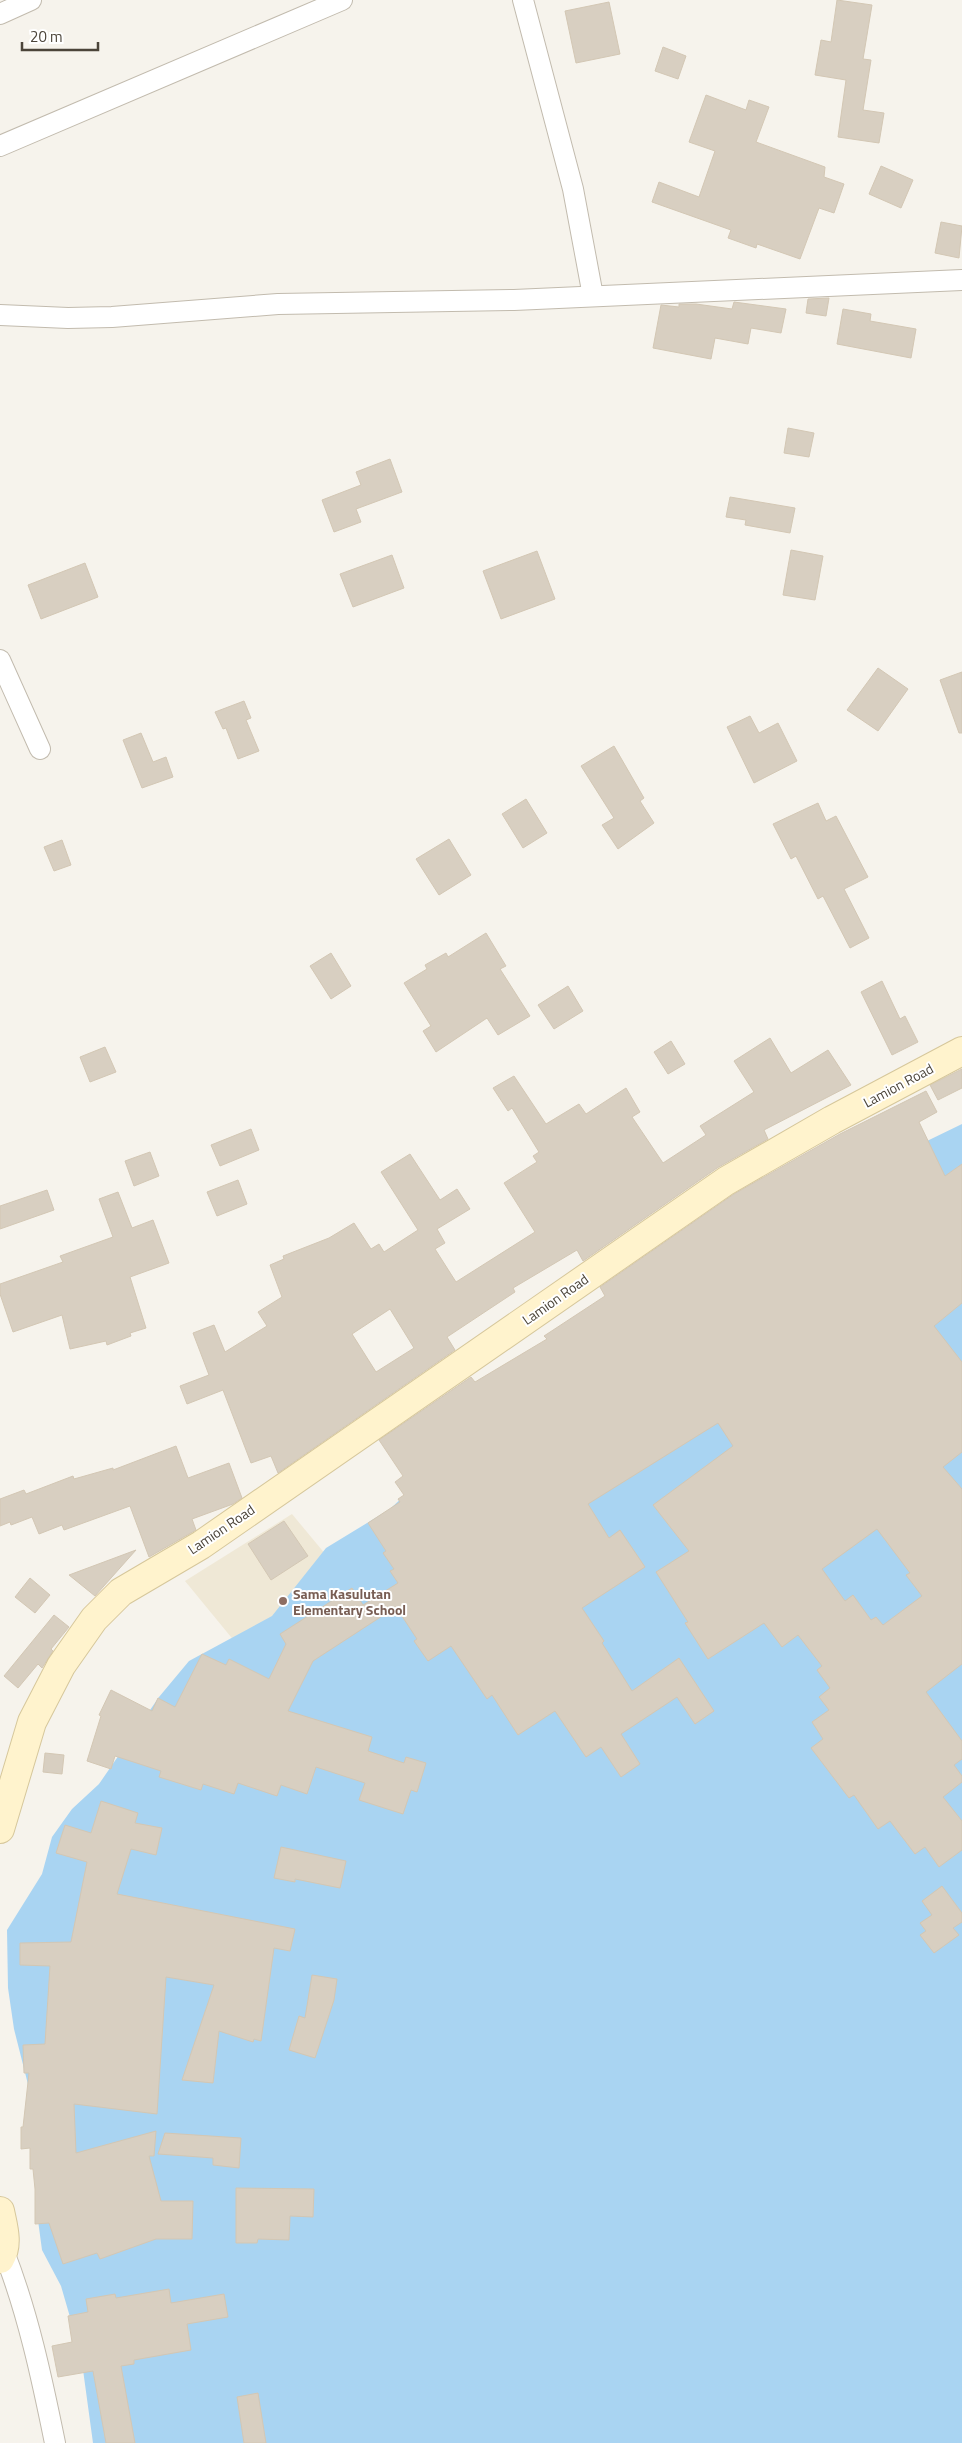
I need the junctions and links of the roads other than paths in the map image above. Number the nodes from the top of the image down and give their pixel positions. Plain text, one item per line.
1 (31, 0) edge
2 (342, 0) edge
3 (523, 0) edge
4 (0, 14) edge
5 (0, 146) edge
6 (962, 280) edge
7 (593, 296) junction
8 (0, 315) edge
9 (0, 660) edge
10 (40, 749) dead end
11 (962, 1051) edge
12 (0, 1829) edge
13 (0, 2211) edge
14 (2, 2255) edge
15 (55, 2443) edge

1 - 4 street
2 - 5 street
3 - 7 street
6 - 7 street
7 - 8 street
9 - 10 street
11 - 12 street, Lamion Road
13 - 14 street
14 - 15 street

